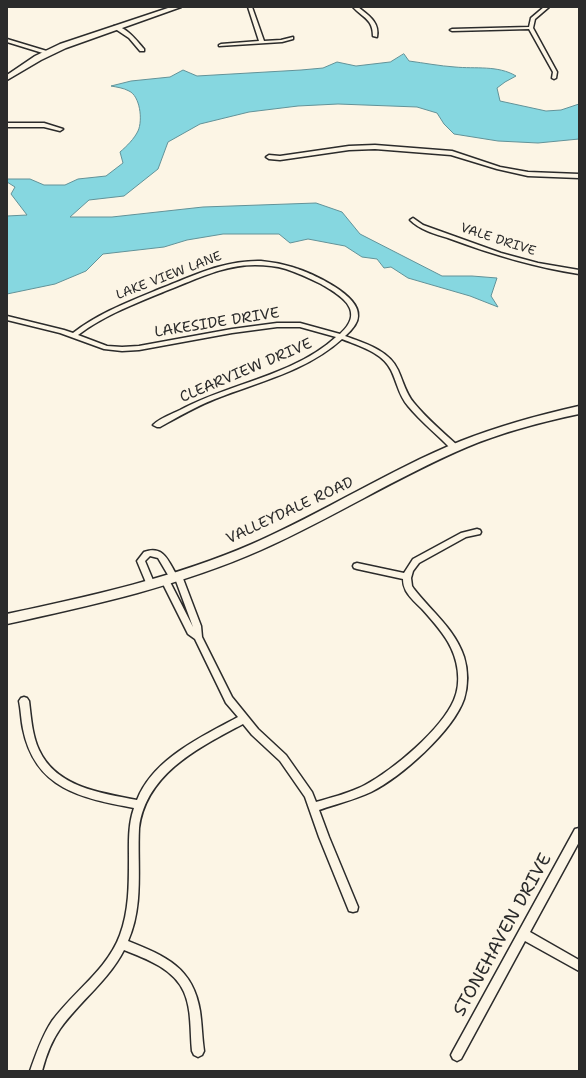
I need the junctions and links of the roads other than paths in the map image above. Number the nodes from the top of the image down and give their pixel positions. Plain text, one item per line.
1 (178, 7) edge
2 (250, 7) edge
3 (356, 7) edge
4 (547, 7) edge
5 (116, 27) junction
6 (531, 28) junction
7 (452, 30) dead end
8 (375, 36) dead end
9 (291, 38) dead end
10 (7, 40) edge
11 (262, 42) junction
12 (221, 46) dead end
13 (142, 50) dead end
14 (48, 53) junction
15 (7, 78) edge
16 (554, 78) dead end
17 (7, 125) edge
18 (60, 128) dead end
19 (269, 157) dead end
20 (579, 176) edge
21 (413, 220) dead end
22 (579, 272) edge
23 (7, 318) edge
24 (74, 335) junction
25 (342, 336) junction
26 (579, 410) edge
27 (157, 425) dead end
28 (455, 448) junction
29 (477, 532) dead end
30 (357, 566) dead end
31 (407, 577) junction
32 (172, 578) junction
33 (151, 585) junction
34 (7, 619) edge
35 (198, 638) junction
36 (24, 701) dead end
37 (243, 719) junction
38 (139, 805) junction
39 (314, 807) junction
40 (579, 832) edge
41 (353, 906) dead end
42 (524, 934) junction
43 (122, 944) junction
44 (579, 966) edge
45 (198, 1051) dead end
46 (457, 1054) dead end
47 (36, 1071) edge

1 - 5 main road
2 - 11 street
3 - 8 street
4 - 6 street
5 - 13 street
5 - 14 main road
6 - 7 street
6 - 16 street
9 - 11 street
10 - 14 street
11 - 12 street
14 - 15 main road
17 - 18 street
19 - 20 street
21 - 22 street, VALE DRIVE
23 - 24 street, LAKESIDE DRIVE
24 - 25 street, LAKESIDE DRIVE
24 - 25 street, LAKE VIEW LANE
25 - 27 street, CLEARVIEW DRIVE
25 - 28 street, LAKESIDE DRIVE
26 - 28 main road, VALLEYDALE ROAD
28 - 32 main road, VALLEYDALE ROAD
29 - 31 street
30 - 31 street
31 - 39 street
32 - 33 main road, VALLEYDALE ROAD
32 - 33 street
32 - 35 street
32 - 35 street
33 - 34 main road, VALLEYDALE ROAD
35 - 37 street
36 - 38 street
37 - 38 street
37 - 39 street
38 - 43 street
39 - 41 street
40 - 42 street, STONEHAVEN DRIVE
42 - 44 street
42 - 46 street, STONEHAVEN DRIVE
43 - 45 street
43 - 47 street

